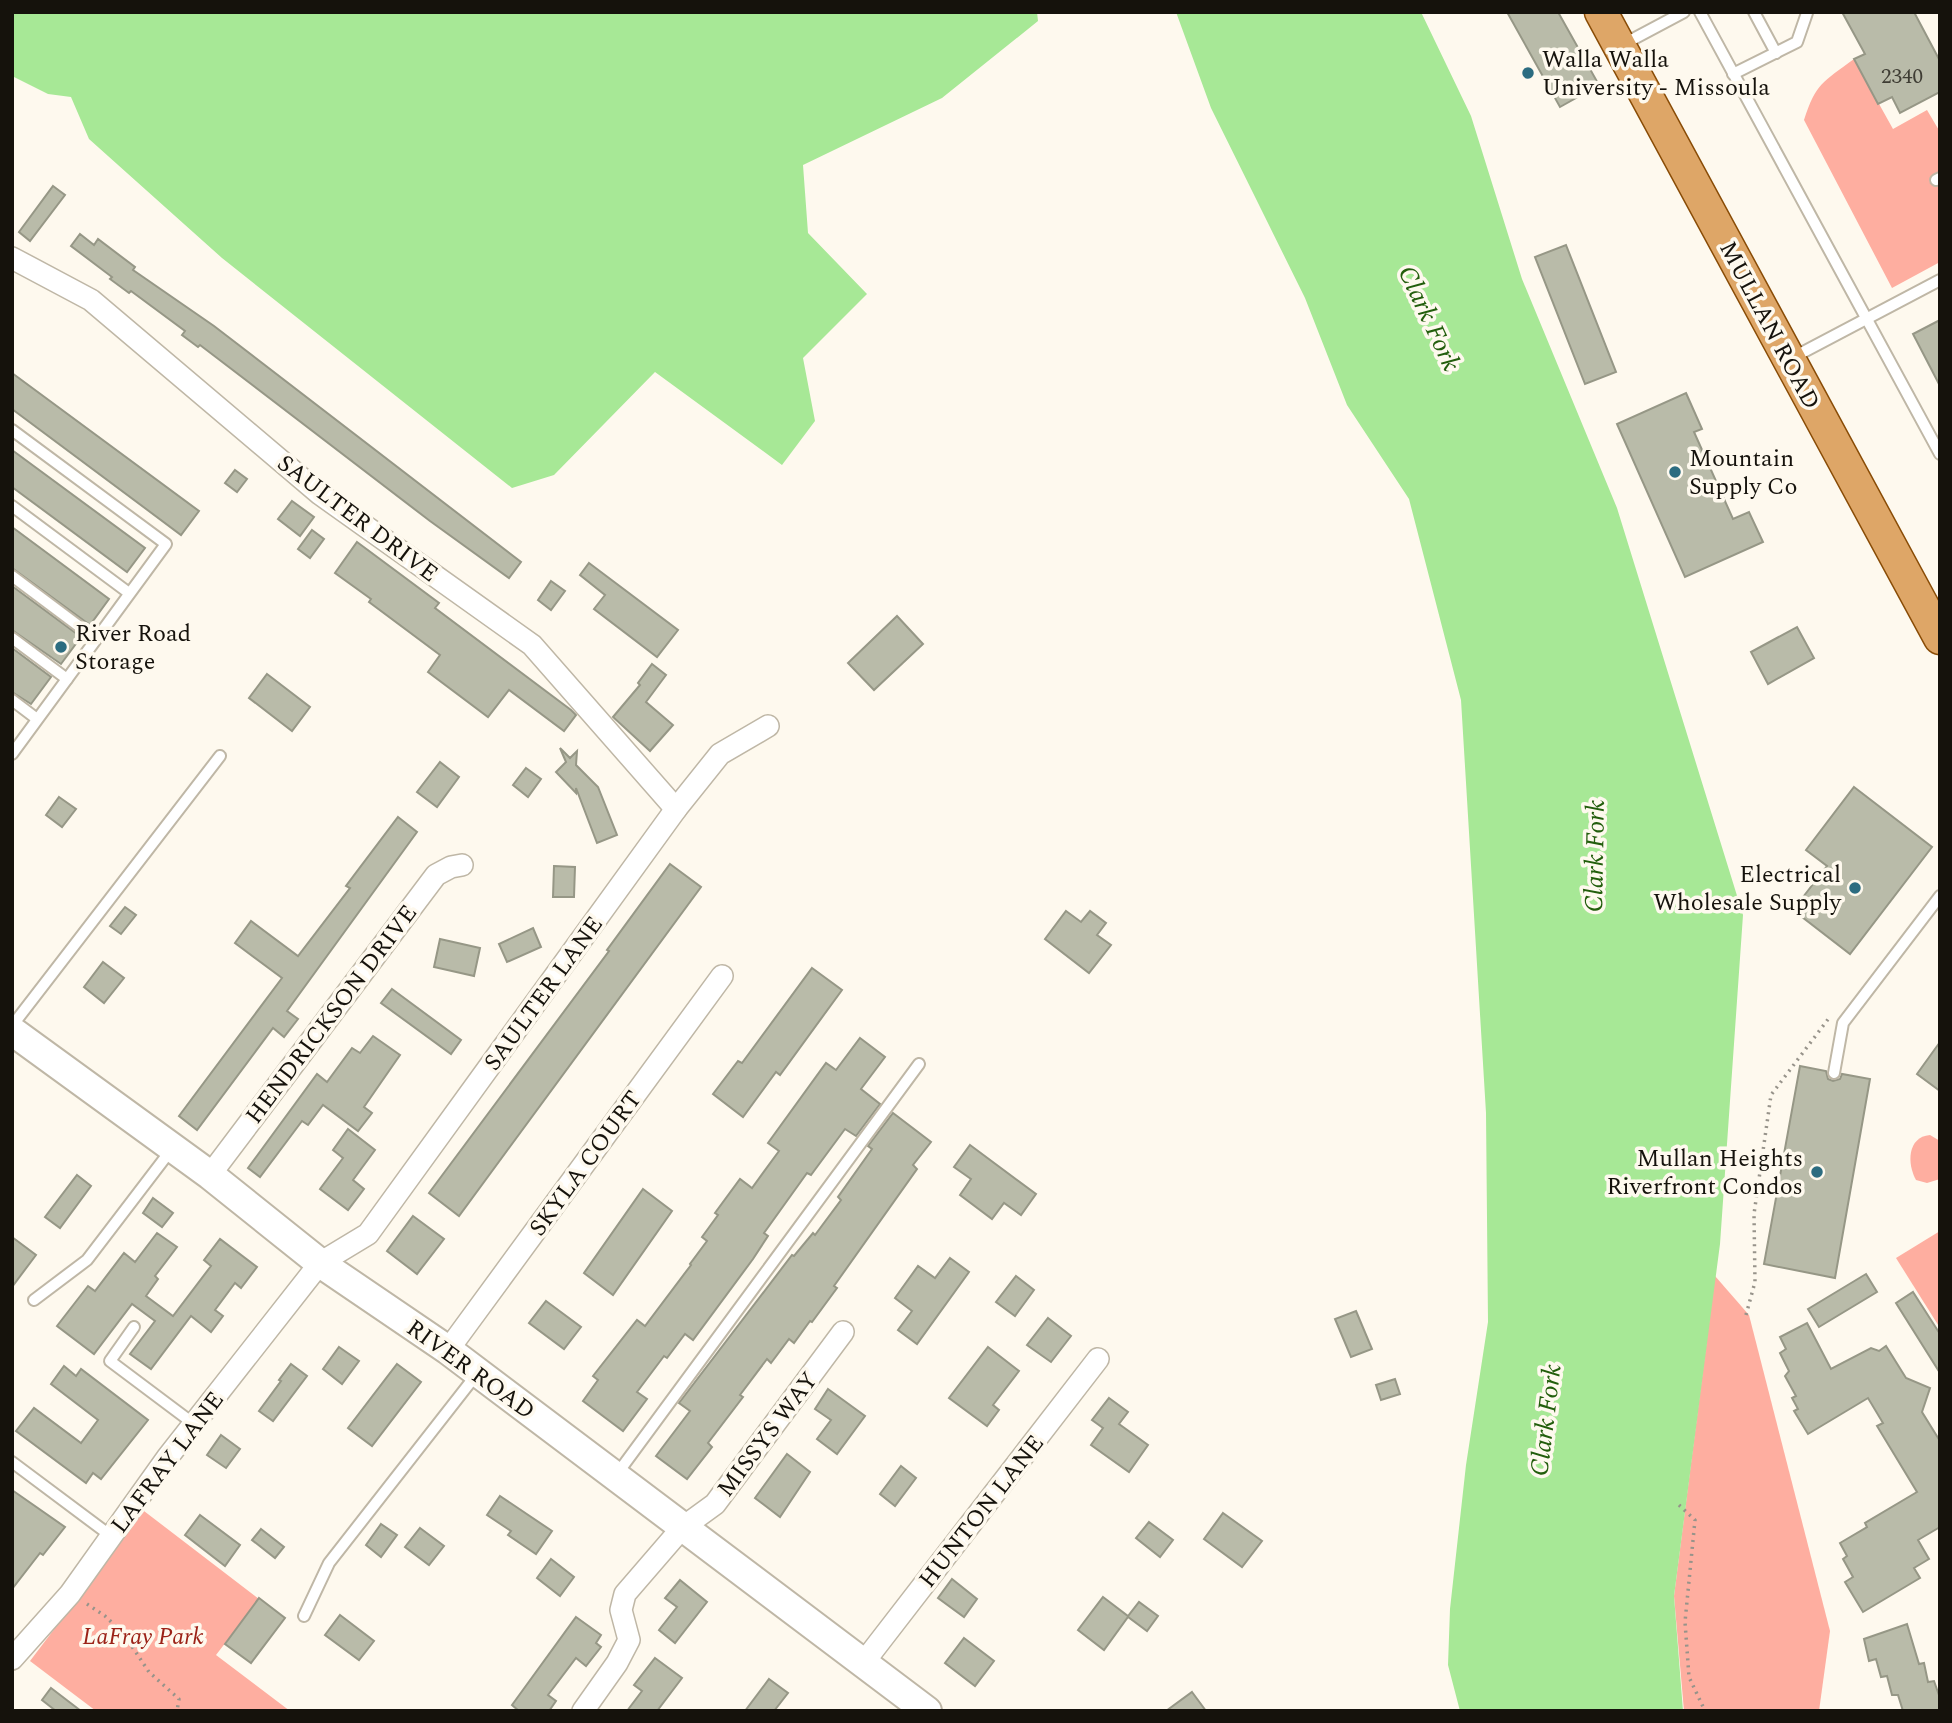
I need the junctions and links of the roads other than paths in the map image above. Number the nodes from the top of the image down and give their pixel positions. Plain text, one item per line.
1 (1601, 12) edge
2 (1684, 12) edge
3 (1700, 12) edge
4 (1754, 12) edge
5 (1807, 13) edge
6 (1620, 47) junction
7 (1776, 53) junction
8 (1733, 74) junction
9 (12, 258) edge
10 (1940, 279) edge
11 (1866, 318) junction
12 (1789, 360) junction
13 (12, 430) edge
14 (1940, 454) edge
15 (12, 506) edge
16 (12, 576) edge
17 (129, 593) junction
18 (12, 638) edge
19 (1940, 638) edge
20 (96, 639) junction
21 (67, 679) junction
22 (12, 700) edge
23 (37, 719) junction
24 (768, 726) dead end
25 (12, 754) edge
26 (220, 756) dead end
27 (676, 809) junction
28 (462, 865) dead end
29 (1940, 896) edge
30 (722, 976) dead end
31 (12, 1029) edge
32 (919, 1064) dead end
33 (1835, 1073) dead end
34 (173, 1148) junction
35 (210, 1175) junction
36 (320, 1263) junction
37 (34, 1300) dead end
38 (134, 1327) dead end
39 (843, 1332) dead end
40 (448, 1350) junction
41 (1098, 1359) dead end
42 (478, 1373) junction
43 (194, 1424) junction
44 (12, 1462) edge
45 (615, 1477) junction
46 (682, 1528) junction
47 (111, 1536) junction
48 (304, 1616) dead end
49 (13, 1655) edge
50 (864, 1662) junction
51 (583, 1711) edge
52 (927, 1711) edge

1 - 6 main road, MULLAN ROAD
2 - 6 lane
3 - 8 lane
4 - 7 lane
5 - 7 lane
6 - 12 main road, MULLAN ROAD
7 - 8 lane
8 - 11 lane
9 - 27 street, SAULTER DRIVE
10 - 11 lane
11 - 12 lane
11 - 14 lane
12 - 19 main road, MULLAN ROAD
13 - 17 lane
15 - 17 lane
16 - 20 lane
17 - 20 lane
18 - 21 lane
20 - 21 lane
21 - 23 lane
22 - 23 lane
23 - 25 lane
24 - 27 street, SAULTER LANE
26 - 31 lane
27 - 36 street, SAULTER LANE
28 - 35 street, HENDRICKSON DRIVE
29 - 33 lane
30 - 40 street, SKYLA COURT
31 - 34 street, RIVER ROAD
32 - 45 lane
34 - 35 street, RIVER ROAD
34 - 37 lane
35 - 36 street, RIVER ROAD
36 - 40 street, RIVER ROAD
36 - 43 street, LAFRAY LANE
38 - 43 lane
39 - 46 street, MISSYS WAY
40 - 42 street, RIVER ROAD
41 - 50 street, HUNTON LANE
42 - 45 street, RIVER ROAD
42 - 48 lane
43 - 47 street, LAFRAY LANE
44 - 47 lane
45 - 46 street, RIVER ROAD
46 - 50 street, RIVER ROAD
46 - 51 street, MISSYS WAY
47 - 49 street, LAFRAY LANE
50 - 52 street, RIVER ROAD

